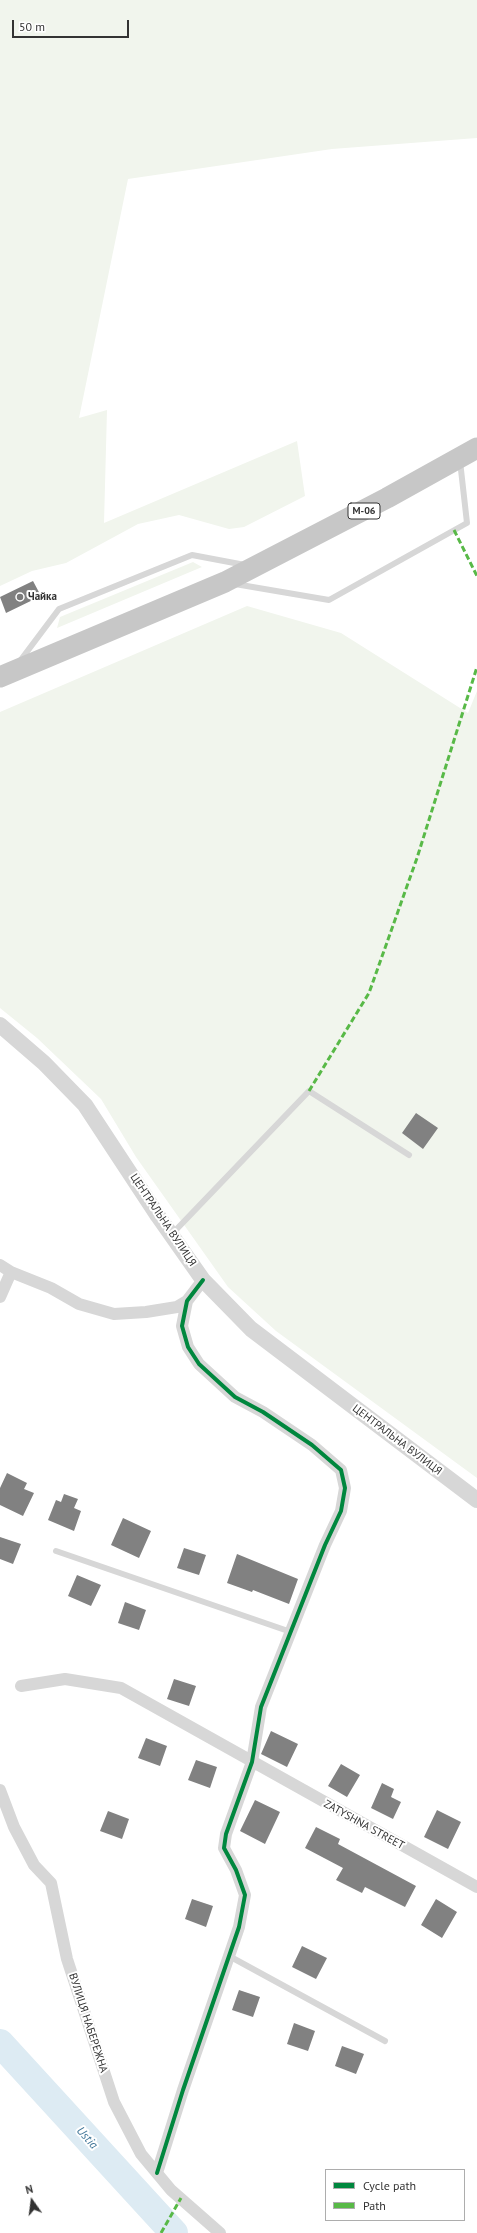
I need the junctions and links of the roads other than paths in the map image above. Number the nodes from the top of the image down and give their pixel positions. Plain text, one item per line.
1 (471, 453) edge
2 (257, 567) junction
3 (225, 582) junction
4 (6, 675) edge
5 (0, 1025) edge
6 (409, 1155) dead end
7 (172, 1234) junction
8 (0, 1265) edge
9 (11, 1272) junction
10 (203, 1280) junction
11 (0, 1297) edge
12 (187, 1301) junction
13 (477, 1500) edge
14 (56, 1551) dead end
15 (291, 1632) junction
16 (21, 1686) dead end
17 (252, 1762) junction
18 (0, 1790) edge
19 (477, 1887) edge
20 (229, 1956) junction
21 (385, 2042) dead end
22 (157, 2173) junction
23 (220, 2233) edge

1 - 2 highway, М-06
1 - 3 lane
2 - 3 highway, М-06
2 - 4 lane
3 - 4 highway, М-06
5 - 7 street, ЦЕНТРАЛЬНА ВУЛИЦЯ
6 - 7 lane
7 - 10 street, ЦЕНТРАЛЬНА ВУЛИЦЯ
8 - 9 street
9 - 11 street
9 - 12 street
10 - 12 street
10 - 13 street, ЦЕНТРАЛЬНА ВУЛИЦЯ
12 - 15 street
14 - 15 lane
15 - 17 street
16 - 17 street, ZATYSHNA STREET
17 - 19 street, ZATYSHNA STREET
17 - 20 street
18 - 22 street, ВУЛИЦЯ НАБЕРЕЖНА
20 - 21 lane
20 - 22 street
22 - 23 street, ВУЛИЦЯ НАБЕРЕЖНА

